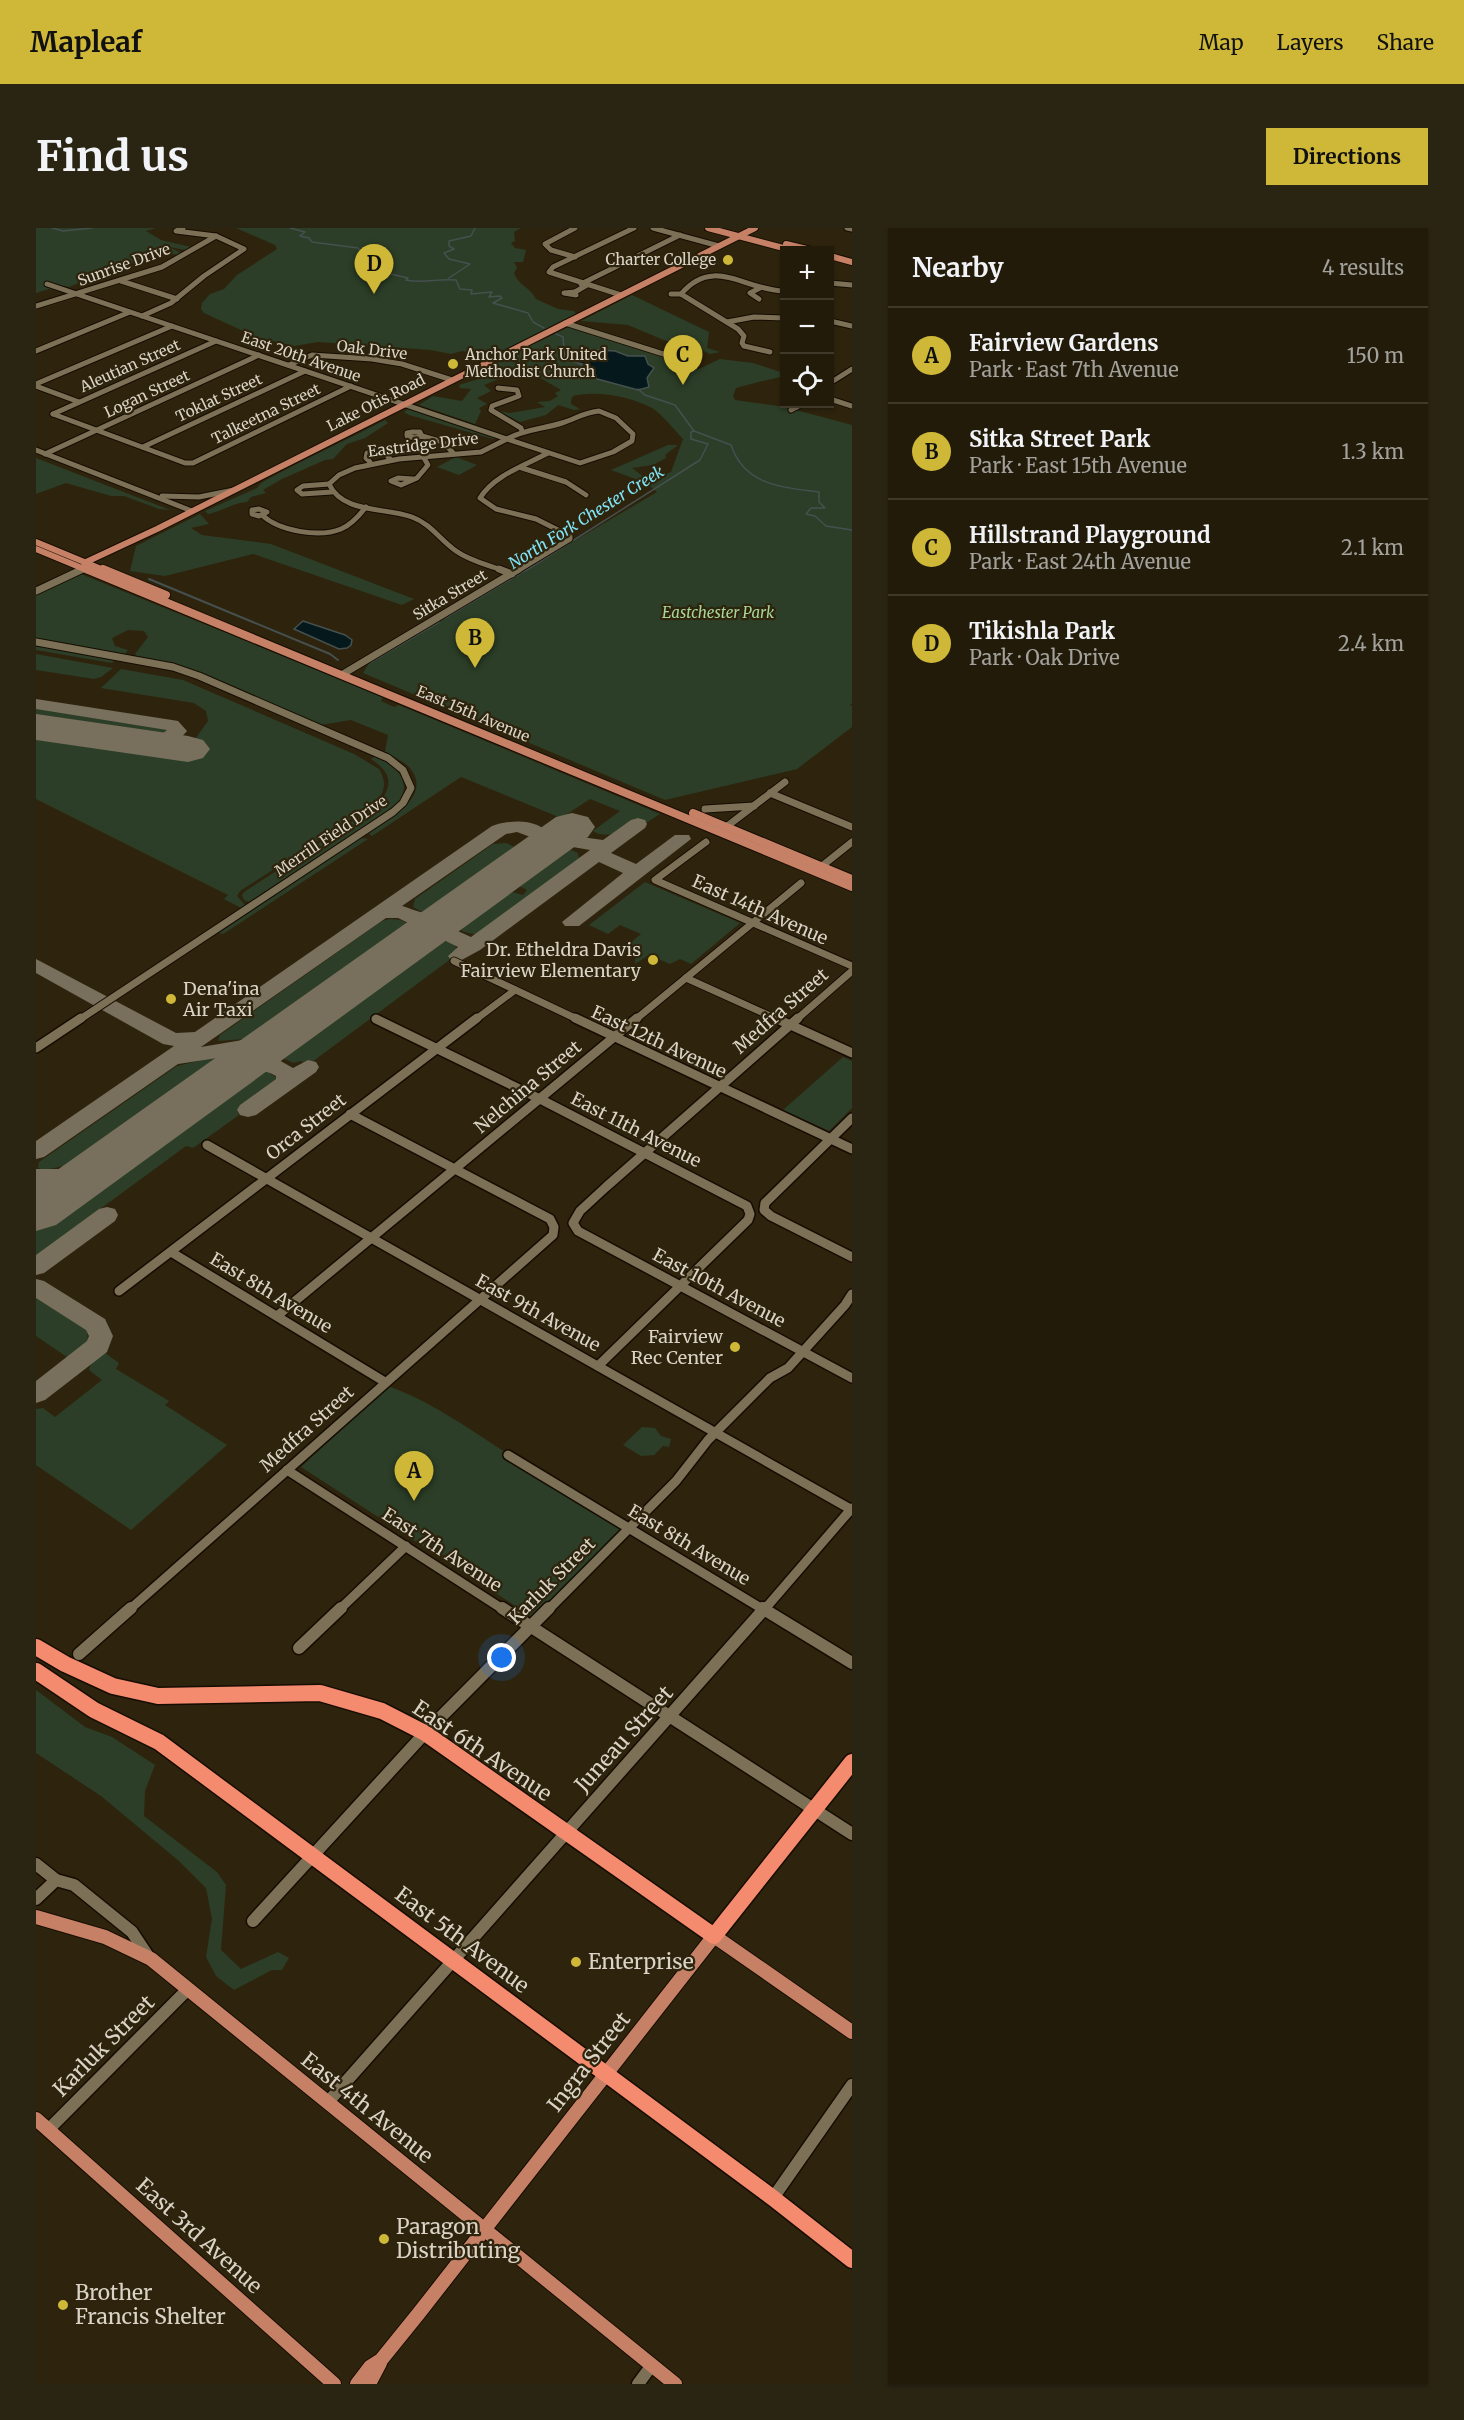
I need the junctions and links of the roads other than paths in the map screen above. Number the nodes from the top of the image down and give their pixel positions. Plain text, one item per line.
1 (185, 228) edge
2 (575, 228) edge
3 (634, 228) edge
4 (653, 228) edge
5 (708, 228) edge
6 (728, 228) edge
7 (755, 228) edge
8 (764, 228) edge
9 (847, 228) edge
10 (852, 229) edge
11 (194, 232) junction
12 (680, 235) junction
13 (745, 235) junction
14 (216, 236) junction
15 (719, 246) junction
16 (780, 246) edge
17 (793, 246) edge
18 (705, 255) junction
19 (575, 257) junction
20 (834, 257) edge
21 (834, 262) edge
22 (852, 262) edge
23 (852, 267) edge
24 (121, 281) junction
25 (834, 283) edge
26 (47, 284) dead end
27 (584, 285) junction
28 (852, 285) edge
29 (760, 288) junction
30 (780, 291) edge
31 (575, 292) dead end
32 (80, 294) junction
33 (671, 294) dead end
34 (681, 294) junction
35 (621, 296) junction
36 (177, 299) junction
37 (759, 299) dead end
38 (36, 306) edge
39 (130, 312) junction
40 (142, 316) junction
41 (780, 318) edge
42 (727, 322) junction
43 (834, 322) edge
44 (565, 323) junction
45 (172, 326) junction
46 (852, 326) edge
47 (216, 341) junction
48 (36, 351) edge
49 (770, 352) dead end
50 (259, 355) junction
51 (692, 363) dead end
52 (289, 365) junction
53 (852, 369) edge
54 (305, 371) junction
55 (452, 380) junction
56 (834, 380) edge
57 (36, 385) edge
58 (351, 386) junction
59 (498, 388) dead end
60 (834, 400) edge
61 (79, 402) junction
62 (404, 404) junction
63 (852, 406) edge
64 (97, 430) junction
65 (522, 431) junction
66 (422, 436) dead end
67 (507, 439) junction
68 (143, 447) junction
69 (36, 450) edge
70 (549, 453) junction
71 (45, 454) junction
72 (454, 454) junction
73 (424, 458) junction
74 (391, 460) junction
75 (370, 462) junction
76 (580, 463) joint
77 (522, 468) junction
78 (413, 479) dead end
79 (329, 484) junction
80 (234, 490) junction
81 (332, 492) junction
82 (145, 493) junction
83 (586, 495) dead end
84 (366, 507) junction
85 (192, 511) junction
86 (262, 515) dead end
87 (36, 542) edge
88 (36, 549) edge
89 (85, 566) junction
90 (512, 574) junction
91 (36, 590) edge
92 (36, 642) edge
93 (345, 673) junction
94 (785, 782) dead end
95 (770, 793) junction
96 (754, 806) junction
97 (705, 809) dead end
98 (726, 826) junction
99 (852, 827) edge
100 (706, 842) dead end
101 (852, 842) edge
102 (822, 866) junction
103 (852, 879) edge
104 (801, 883) dead end
105 (852, 887) edge
106 (753, 923) junction
107 (454, 961) dead end
108 (852, 969) edge
109 (686, 978) junction
110 (515, 990) junction
111 (376, 1019) dead end
112 (789, 1025) junction
113 (614, 1037) junction
114 (36, 1048) edge
115 (436, 1049) junction
116 (852, 1053) edge
117 (720, 1087) junction
118 (540, 1099) junction
119 (350, 1114) junction
120 (852, 1118) edge
121 (831, 1138) junction
122 (207, 1145) dead end
123 (852, 1149) edge
124 (645, 1153) junction
125 (454, 1170) junction
126 (267, 1179) junction
127 (573, 1223) joint
128 (372, 1238) junction
129 (171, 1252) junction
130 (852, 1257) edge
131 (680, 1286) junction
132 (119, 1291) dead end
133 (852, 1294) edge
134 (479, 1298) junction
135 (277, 1316) junction
136 (802, 1352) junction
137 (598, 1366) junction
138 (852, 1378) edge
139 (385, 1382) junction
140 (716, 1433) junction
141 (508, 1455) dead end
142 (287, 1470) junction
143 (852, 1509) edge
144 (629, 1528) junction
145 (406, 1546) junction
146 (763, 1609) junction
147 (532, 1628) junction
148 (36, 1647) edge
149 (299, 1648) dead end
150 (79, 1654) dead end
151 (852, 1663) edge
152 (36, 1671) edge
153 (671, 1717) junction
154 (425, 1733) junction
155 (852, 1762) edge
156 (814, 1809) junction
157 (566, 1834) junction
158 (852, 1834) edge
159 (313, 1857) junction
160 (36, 1864) edge
161 (56, 1880) junction
162 (36, 1899) edge
163 (36, 1917) edge
164 (253, 1921) dead end
165 (714, 1936) junction
166 (150, 1959) junction
167 (452, 1961) junction
168 (188, 1989) junction
169 (852, 2032) edge
170 (606, 2076) junction
171 (852, 2085) edge
172 (328, 2102) junction
173 (36, 2120) edge
174 (48, 2130) junction
175 (772, 2198) junction
176 (483, 2229) junction
177 (852, 2260) edge
178 (381, 2360) junction
179 (652, 2365) junction
180 (334, 2384) edge
181 (357, 2384) edge
182 (369, 2384) edge
183 (638, 2384) edge
184 (675, 2384) edge

1 - 11 street
1 - 11 street
2 - 19 street
3 - 19 street
4 - 12 street
5 - 13 main road
6 - 13 main road
7 - 13 main road, Lake Otis Road
8 - 13 main road, Lake Otis Road
9 - 10 street
11 - 14 street
12 - 15 street
12 - 27 street
13 - 15 main road, Lake Otis Road
13 - 16 main road
13 - 17 main road
13 - 18 main road, Lake Otis Road
14 - 24 street, Sunrise Drive
14 - 36 street
15 - 18 main road, Lake Otis Road
18 - 35 main road, Lake Otis Road
19 - 27 street
20 - 22 main road
21 - 23 main road
24 - 32 street, Sunrise Drive
24 - 36 street
25 - 28 street
26 - 32 street, East 20th Avenue
27 - 31 street
27 - 35 street
29 - 30 street
29 - 34 street
29 - 37 street
32 - 38 street, Sunrise Drive
32 - 39 street, East 20th Avenue
33 - 34 street
34 - 42 street
35 - 44 main road, Lake Otis Road
36 - 40 street
39 - 40 street, East 20th Avenue
39 - 48 street
40 - 45 street, East 20th Avenue
41 - 42 street
42 - 49 street
43 - 46 street
44 - 51 street
44 - 55 main road, Lake Otis Road
45 - 47 street, East 20th Avenue
45 - 57 street
47 - 50 street, East 20th Avenue
47 - 61 street, Aleutian Street
50 - 52 street, East 20th Avenue
50 - 64 street, Logan Street
52 - 54 street, East 20th Avenue
52 - 55 street, Oak Drive
53 - 56 street
54 - 58 street, East 20th Avenue
54 - 68 street, Toklat Street
55 - 62 main road, Lake Otis Road
57 - 61 street
58 - 62 street, East 20th Avenue
58 - 68 street, Talkeetna Street
59 - 65 street
60 - 63 street
61 - 64 street, Aleutian Street
62 - 67 street, East 20th Avenue
62 - 80 main road, Lake Otis Road
64 - 68 street
64 - 71 street, Logan Street
65 - 67 street, Eastridge Drive
65 - 76 street, Eastridge Drive
66 - 72 street
67 - 70 street, East 20th Avenue
67 - 72 street, Eastridge Drive
69 - 71 street
70 - 76 street, East 20th Avenue
70 - 77 street
71 - 82 street
72 - 73 street, Eastridge Drive
73 - 74 street, Eastridge Drive
73 - 78 street
74 - 75 street, Eastridge Drive
74 - 75 street
75 - 79 street, Eastridge Drive
77 - 83 street
77 - 90 street, Sitka Street
79 - 81 street
79 - 81 street
80 - 82 street
80 - 85 main road, Lake Otis Road
81 - 84 street
82 - 85 street
84 - 86 street
84 - 90 street
85 - 89 main road, Lake Otis Road
87 - 89 main road
88 - 89 main road
89 - 91 street
89 - 93 main road, East 15th Avenue
90 - 93 street, Sitka Street
92 - 114 street, Merrill Field Drive
93 - 98 main road, East 15th Avenue
93 - 105 main road, East 15th Avenue
94 - 95 street
95 - 96 street
95 - 99 street
96 - 97 street
96 - 98 street
98 - 102 main road, East 15th Avenue
100 - 106 street, East 14th Avenue
101 - 102 street
102 - 103 main road, East 15th Avenue
104 - 106 street, Nelchina Street
106 - 108 street, East 14th Avenue
106 - 109 street, Nelchina Street
107 - 110 street, East 12th Avenue
108 - 112 street, Medfra Street
109 - 112 street
109 - 113 street, Nelchina Street
110 - 113 street, East 12th Avenue
110 - 115 street, Orca Street
111 - 115 street, East 11th Avenue
112 - 116 street
112 - 117 street, Medfra Street
113 - 117 street, East 12th Avenue
113 - 118 street, Nelchina Street
115 - 118 street, East 11th Avenue
115 - 119 street, Orca Street
117 - 121 street, East 12th Avenue
117 - 124 street, Medfra Street
118 - 124 street, East 11th Avenue
118 - 125 street, Nelchina Street
119 - 125 street
119 - 126 street, Orca Street
120 - 121 street
121 - 123 street, East 12th Avenue
121 - 130 street
122 - 126 street, East 9th Avenue
124 - 127 street, Medfra Street
124 - 131 street, East 11th Avenue
125 - 128 street, Nelchina Street
125 - 134 street, Medfra Street
126 - 128 street, East 9th Avenue
126 - 129 street, Orca Street
127 - 131 street, East 10th Avenue
128 - 134 street, East 9th Avenue
128 - 135 street, Nelchina Street
129 - 132 street, Orca Street
129 - 135 street, East 8th Avenue
131 - 136 street, East 10th Avenue
131 - 137 street
133 - 136 street, Karluk Street
134 - 137 street, East 9th Avenue
134 - 139 street, Medfra Street
135 - 139 street, East 8th Avenue
136 - 138 street, East 10th Avenue
136 - 140 street, Karluk Street
137 - 140 street, East 9th Avenue
139 - 142 street, Medfra Street
140 - 143 street, East 9th Avenue
140 - 144 street, Karluk Street
141 - 144 street, East 8th Avenue
142 - 145 street, East 7th Avenue
142 - 150 street, Medfra Street
143 - 146 street, Juneau Street
144 - 146 street, East 8th Avenue
144 - 147 street, Karluk Street
145 - 147 street, East 7th Avenue
145 - 149 street
146 - 151 street, East 8th Avenue
146 - 153 street, Juneau Street
147 - 153 street, East 7th Avenue
147 - 154 street, Karluk Street
148 - 154 highway, East 6th Avenue
152 - 159 highway, East 5th Avenue
153 - 156 street, East 7th Avenue
153 - 157 street, Juneau Street
154 - 157 highway, East 6th Avenue
154 - 159 street, Karluk Street
155 - 156 highway, Ingra Street
156 - 158 street, East 7th Avenue
156 - 165 highway, Ingra Street
157 - 165 highway, East 6th Avenue
157 - 167 street, Juneau Street
159 - 164 street, Karluk Street
159 - 167 highway, East 5th Avenue
160 - 161 street, East 4th Avenue
161 - 162 street
161 - 166 street, East 4th Avenue
163 - 166 main road
165 - 169 main road, East 6th Avenue
165 - 170 main road, Ingra Street
166 - 168 main road, East 4th Avenue
167 - 170 highway, East 5th Avenue
167 - 172 street, Juneau Street
168 - 172 main road, East 4th Avenue
168 - 174 street, Karluk Street
170 - 175 highway, East 5th Avenue
170 - 176 main road, Ingra Street
171 - 175 street
172 - 176 main road, East 4th Avenue
173 - 174 main road, East 3rd Avenue
174 - 180 main road, East 3rd Avenue
175 - 177 highway, East 5th Avenue
176 - 178 main road, Ingra Street
176 - 179 main road, East 4th Avenue
178 - 181 main road, Ingra Street
178 - 182 main road
179 - 183 street
179 - 184 main road, East 4th Avenue

